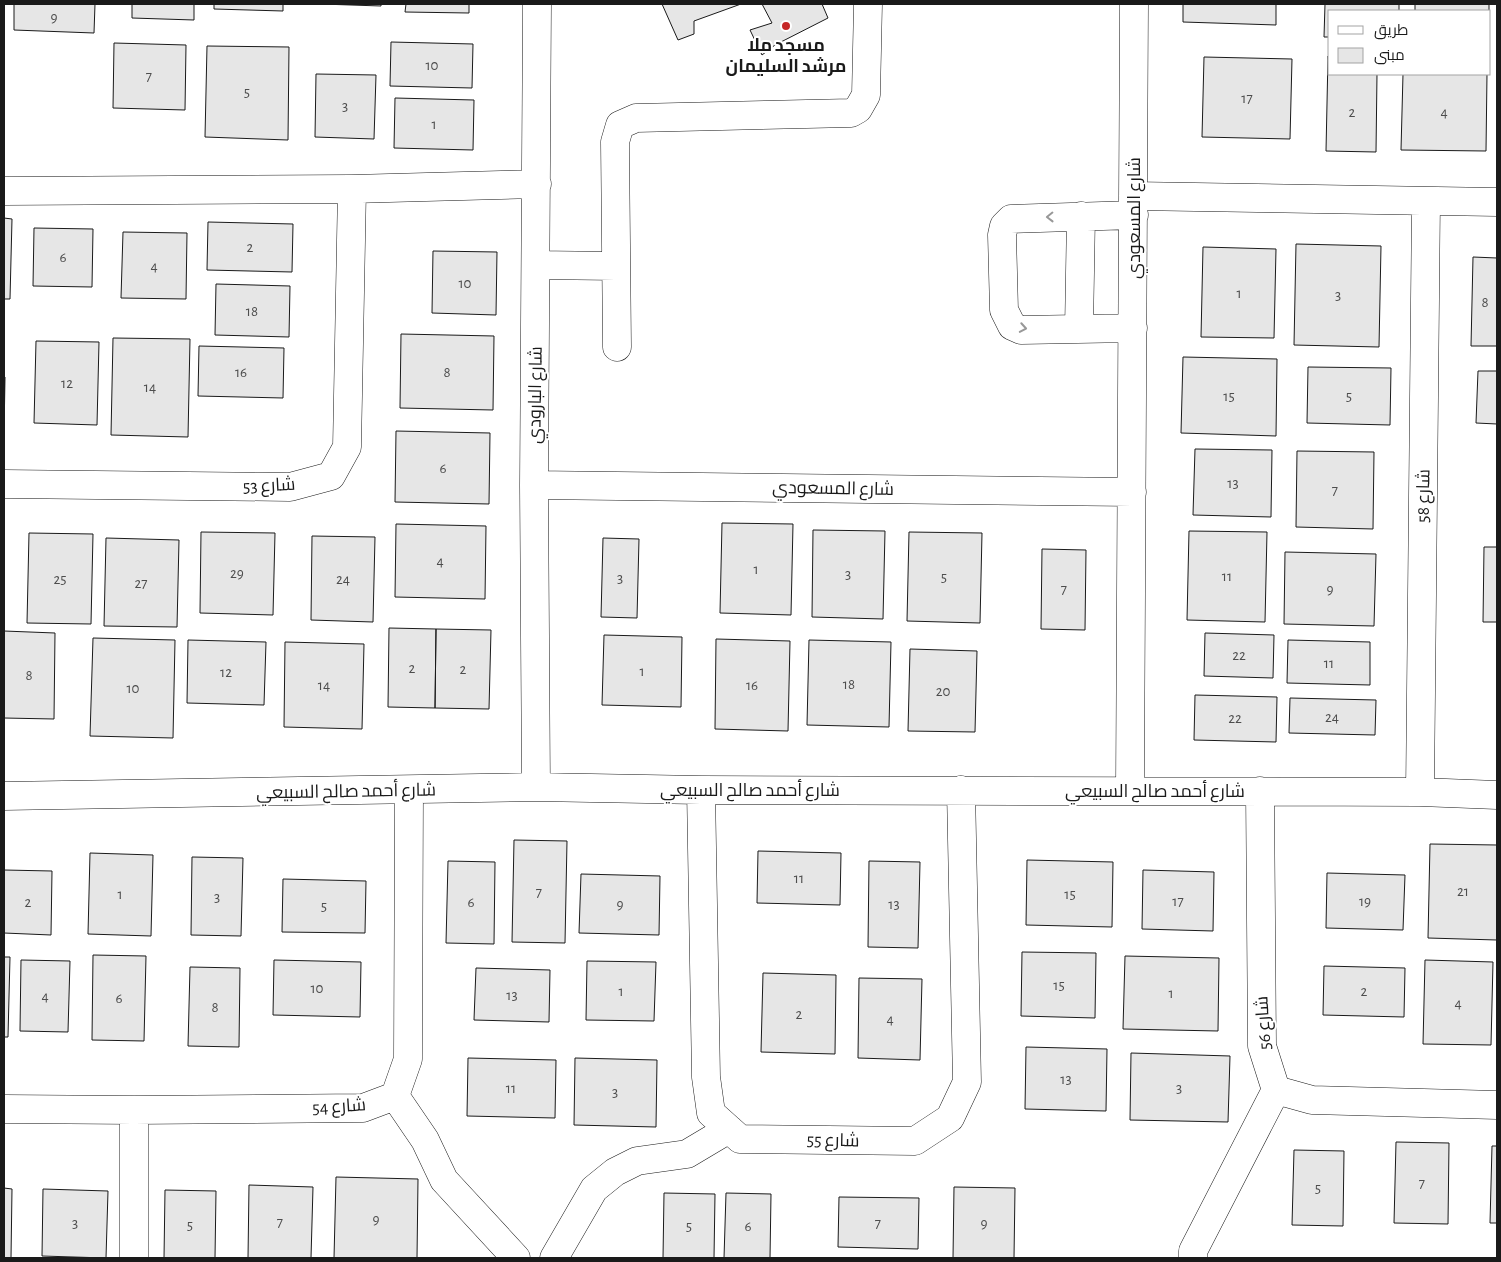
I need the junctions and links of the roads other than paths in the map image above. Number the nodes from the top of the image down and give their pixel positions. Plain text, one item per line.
1 (537, 4) edge
2 (868, 4) edge
3 (1134, 4) edge
4 (537, 184) junction
5 (352, 188) junction
6 (4, 191) edge
7 (1426, 201) junction
8 (1497, 202) edge
9 (1134, 205) junction
10 (1081, 216) junction
11 (536, 265) junction
12 (616, 266) junction
13 (1134, 328) junction
14 (1079, 329) junction
15 (617, 347) dead end
16 (4, 484) edge
17 (534, 484) junction
18 (1132, 492) junction
19 (536, 787) junction
20 (702, 790) junction
21 (961, 790) junction
22 (409, 791) junction
23 (1130, 791) junction
24 (1260, 791) junction
25 (1420, 792) junction
26 (1497, 795) edge
27 (4, 796) edge
28 (1276, 1090) junction
29 (396, 1096) junction
30 (1497, 1105) edge
31 (4, 1108) edge
32 (134, 1110) junction
33 (729, 1129) junction
34 (1188, 1256) edge
35 (134, 1258) edge
36 (516, 1258) edge
37 (554, 1258) edge

1 - 4 street, شارع البارودي
2 - 12 street
3 - 9 street, شارع المسعودي
4 - 5 street
4 - 11 street, شارع البارودي
5 - 6 street
5 - 16 street, شارع 53
7 - 8 street
7 - 9 street
7 - 25 street, شارع 58
9 - 10 street
9 - 13 street, شارع المسعودي
10 - 14 street
10 -> 14 street
11 - 12 street
11 - 17 street, شارع البارودي
12 - 15 street
13 - 14 street
13 - 18 street, شارع المسعودي
17 - 18 street, شارع المسعودي
17 - 19 street, شارع البارودي
18 - 23 street, شارع المسعودي
19 - 20 street, شارع أحمد صالح السبيعي
19 - 22 street, شارع أحمد صالح السبيعي
20 - 21 street, شارع أحمد صالح السبيعي
20 - 33 street, شارع 55
21 - 23 street, شارع أحمد صالح السبيعي
21 - 33 street, شارع 55
22 - 27 street, شارع أحمد صالح السبيعي
22 - 29 street
23 - 24 street, شارع أحمد صالح السبيعي
24 - 25 street, شارع أحمد صالح السبيعي
24 - 28 street, شارع 56
25 - 26 street, شارع أحمد صالح السبيعي
28 - 30 street
28 - 34 street
29 - 32 street, شارع 54
29 - 36 street
31 - 32 street, شارع 54
32 - 35 street
33 - 37 street

